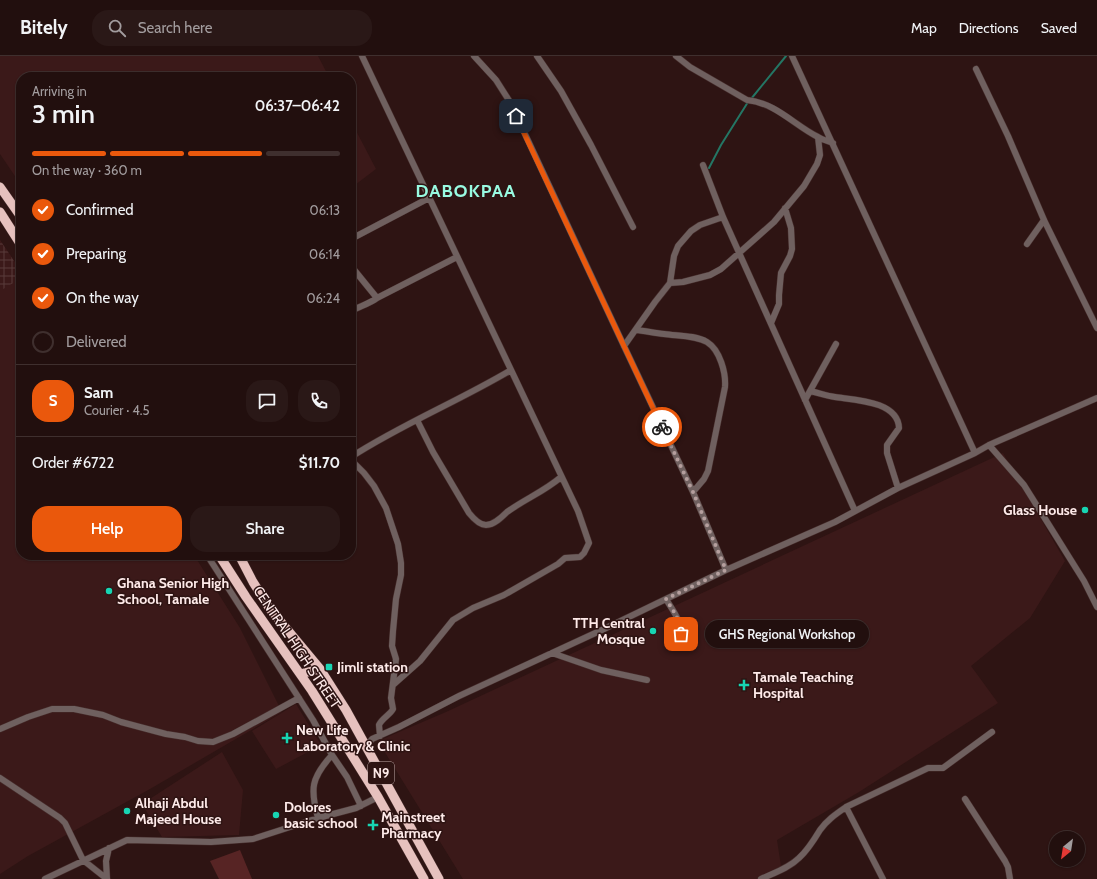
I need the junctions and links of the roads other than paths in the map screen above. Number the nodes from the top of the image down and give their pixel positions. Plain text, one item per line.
1 (362, 56) edge
2 (474, 56) edge
3 (537, 56) edge
4 (676, 56) edge
5 (792, 56) edge
6 (976, 69) dead end
7 (818, 137) junction
8 (833, 143) junction
9 (704, 165) dead end
10 (0, 187) edge
11 (429, 198) junction
12 (786, 208) junction
13 (16, 210) edge
14 (0, 212) edge
15 (723, 217) junction
16 (1044, 220) junction
17 (633, 227) dead end
18 (356, 236) edge
19 (16, 237) edge
20 (1027, 244) dead end
21 (739, 253) junction
22 (457, 257) junction
23 (356, 272) edge
24 (670, 283) junction
25 (377, 298) junction
26 (356, 308) edge
27 (771, 324) junction
28 (1097, 328) edge
29 (636, 330) junction
30 (836, 344) dead end
31 (624, 346) junction
32 (511, 370) junction
33 (810, 391) junction
34 (1097, 398) edge
35 (805, 400) junction
36 (417, 420) junction
37 (990, 445) junction
38 (975, 453) junction
39 (356, 455) edge
40 (356, 464) edge
41 (561, 477) junction
42 (898, 488) junction
43 (693, 492) junction
44 (855, 511) junction
45 (210, 560) edge
46 (222, 560) edge
47 (242, 560) edge
48 (726, 570) junction
49 (666, 599) junction
50 (1097, 607) edge
51 (681, 634) dead end
52 (552, 653) junction
53 (320, 670) junction
54 (300, 674) junction
55 (647, 680) dead end
56 (393, 685) junction
57 (299, 698) junction
58 (326, 713) junction
59 (313, 720) junction
60 (0, 729) edge
61 (992, 732) dead end
62 (380, 736) junction
63 (366, 747) junction
64 (332, 755) junction
65 (0, 778) edge
66 (378, 797) junction
67 (965, 799) dead end
68 (361, 806) junction
69 (846, 807) junction
70 (318, 818) junction
71 (108, 848) junction
72 (84, 860) junction
73 (45, 879) edge
74 (424, 879) edge
75 (439, 879) edge
76 (761, 879) edge
77 (882, 879) edge
78 (1010, 879) edge

1 - 11 street
2 - 31 street
3 - 17 street
4 - 7 street
5 - 8 street
6 - 16 street
7 - 8 street
7 - 12 street
8 - 38 street
9 - 15 street
10 - 13 highway
11 - 18 street
11 - 22 street
12 - 21 street
12 - 27 street
14 - 19 highway
15 - 21 street
15 - 24 street
16 - 20 street
16 - 28 street
21 - 24 street
21 - 27 street
22 - 25 street
22 - 32 street
23 - 25 street
24 - 29 street
25 - 26 street
27 - 35 street
29 - 31 street
29 - 43 street
30 - 33 street
31 - 43 street
32 - 36 street
32 - 41 street
33 - 35 street
33 - 42 street
34 - 37 street
35 - 44 street
36 - 39 street
36 - 41 street
37 - 38 street
37 - 50 street
38 - 42 street
40 - 56 street
41 - 56 street
42 - 44 street
43 - 48 street
44 - 48 street
45 - 57 street
46 - 54 highway, CENTRAL HIGH STREET / N9
47 - 53 highway, CENTRAL HIGH STREET / N9
48 - 49 street
49 - 51 street
49 - 52 street
52 - 55 street
52 - 62 street
53 - 54 highway
53 - 63 highway, CENTRAL HIGH STREET / N9
54 - 58 highway, CENTRAL HIGH STREET / N9
56 - 62 street
57 - 59 street
57 - 60 street
58 - 59 street
58 - 66 highway, CENTRAL HIGH STREET / N9
59 - 64 street
61 - 69 street
62 - 63 street
63 - 75 highway, CENTRAL HIGH STREET / N9
64 - 68 street
64 - 70 street
65 - 72 street
66 - 68 street
66 - 74 highway, CENTRAL HIGH STREET / N9
67 - 78 street
68 - 70 street
69 - 76 street
69 - 77 street
70 - 71 street
71 - 72 street
71 - 72 street
72 - 73 street

